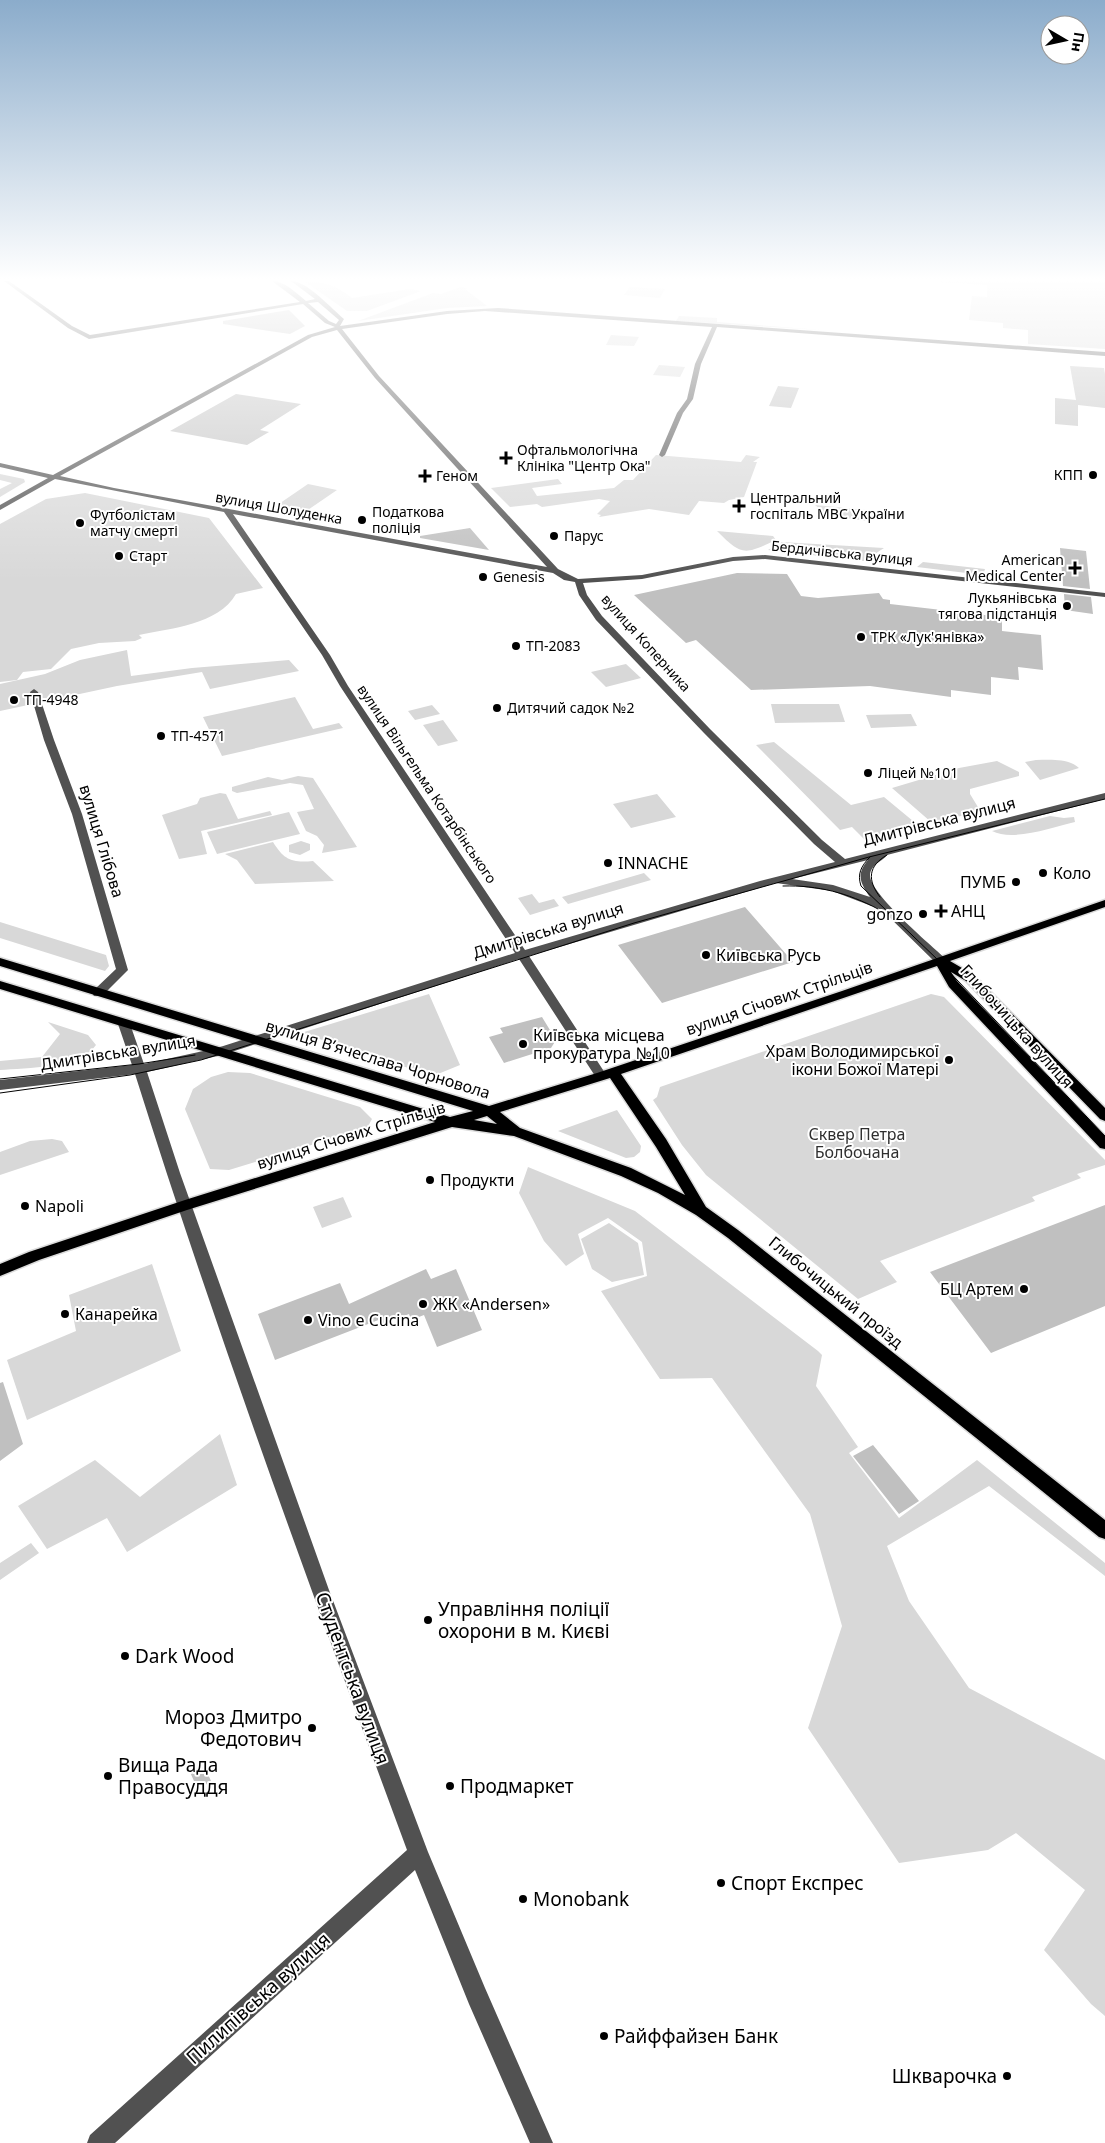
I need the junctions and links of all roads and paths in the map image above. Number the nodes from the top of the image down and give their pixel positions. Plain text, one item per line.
1 (227, 381) edge
2 (381, 381) edge
3 (694, 381) edge
4 (662, 455) dead end
5 (0, 465) edge
6 (53, 477) junction
7 (0, 508) edge
8 (227, 511) junction
9 (555, 571) junction
10 (578, 581) junction
11 (1105, 595) edge
12 (34, 692) dead end
13 (1105, 796) edge
14 (893, 850) junction
15 (842, 862) junction
16 (764, 883) junction
17 (1105, 903) edge
18 (901, 921) junction
19 (521, 955) junction
20 (941, 960) junction
21 (0, 962) edge
22 (0, 985) edge
23 (98, 993) junction
24 (124, 1024) junction
25 (257, 1040) junction
26 (218, 1052) junction
27 (140, 1069) junction
28 (607, 1074) junction
29 (0, 1085) edge
30 (490, 1111) junction
31 (1105, 1116) edge
32 (450, 1122) junction
33 (515, 1131) junction
34 (1105, 1144) edge
35 (186, 1204) junction
36 (701, 1211) junction
37 (0, 1270) edge
38 (1105, 1531) edge
39 (418, 1853) junction
40 (98, 2143) edge
41 (542, 2143) edge

1 - 6 street
2 - 9 street
3 - 4 street
5 - 6 street, вулиця Шолуденка
6 - 7 street
6 - 8 street, вулиця Шолуденка
8 - 9 street, вулиця Шолуденка
8 - 19 street, вулиця Вільгельма Котарбінського
9 - 10 street
10 - 11 street, Бердичівська вулиця
10 - 15 street, вулиця Коперника
12 - 23 street, вулиця Глібова
13 - 14 street, Дмитрівська вулиця
14 - 15 street, Дмитрівська вулиця
14 - 18 street
15 - 16 street, Дмитрівська вулиця
16 - 18 street
16 - 19 street, Дмитрівська вулиця
17 - 20 main road, вулиця Січових Стрільців
18 - 20 street
19 - 25 street, Дмитрівська вулиця
19 - 28 street, вулиця Вільгельма Котарбінського
20 - 28 main road, вулиця Січових Стрільців
20 - 31 main road, Глибочицька вулиця
20 - 34 main road, Глибочицька вулиця
21 - 23 main road, вулиця Вʼячеслава Чорновола
22 - 24 main road
23 - 25 main road, вулиця Вʼячеслава Чорновола
24 - 26 main road
24 - 27 street
25 - 26 street, Дмитрівська вулиця
25 - 30 main road, вулиця Вʼячеслава Чорновола
26 - 27 street, Дмитрівська вулиця
26 - 32 main road
27 - 29 street, Дмитрівська вулиця
27 - 35 street
28 - 30 main road, вулиця Січових Стрільців
28 - 36 main road
30 - 32 main road, вулиця Січових Стрільців
30 - 33 main road, вулиця Вʼячеслава Чорновола
32 - 33 main road
32 - 35 main road, вулиця Січових Стрільців
33 - 36 main road, Глибочицький проїзд
35 - 37 main road, вулиця Січових Стрільців
35 - 39 street, Студентська вулиця
36 - 38 main road, Глибочицький проїзд
39 - 40 street, Пилипівська вулиця
39 - 41 street, Студентська вулиця

